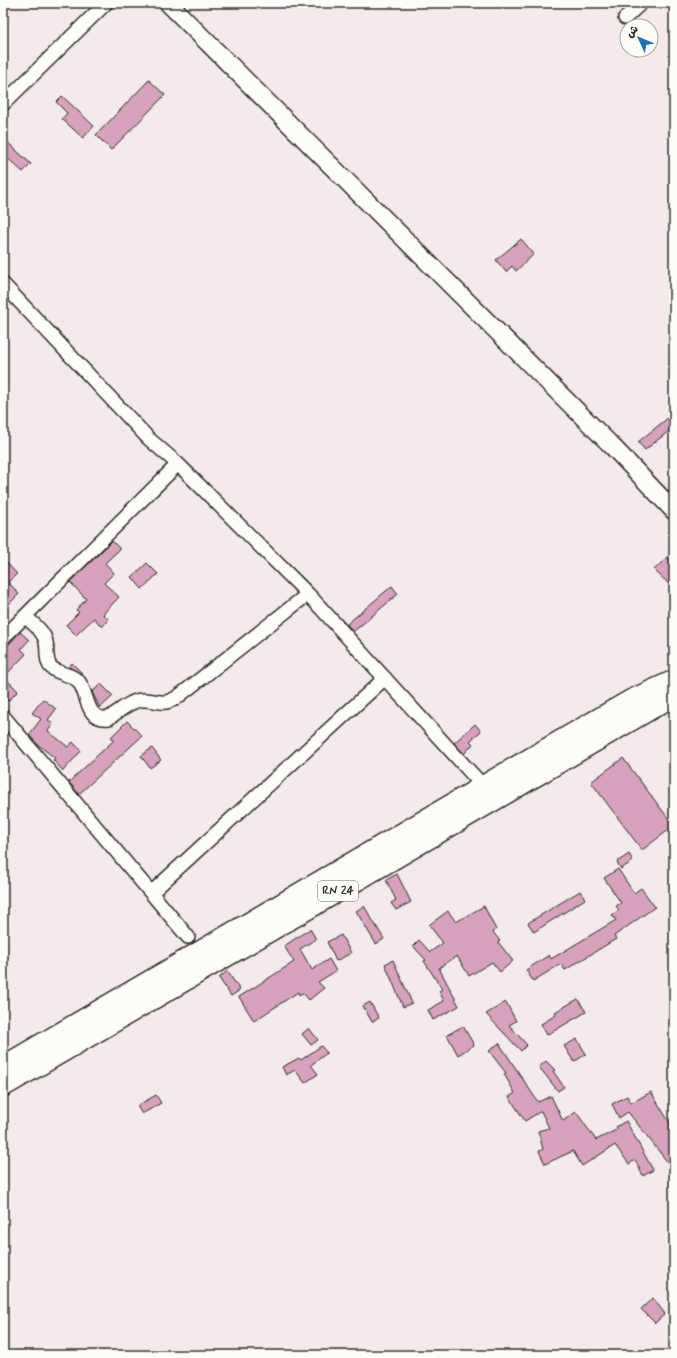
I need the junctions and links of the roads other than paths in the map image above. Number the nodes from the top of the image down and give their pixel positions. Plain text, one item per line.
1 (106, 3) edge
2 (168, 3) edge
3 (641, 3) edge
4 (625, 18) dead end
5 (3, 104) edge
6 (3, 284) edge
7 (178, 464) junction
8 (674, 511) edge
9 (308, 594) junction
10 (25, 616) junction
11 (3, 638) edge
12 (385, 678) junction
13 (674, 680) edge
14 (674, 696) edge
15 (3, 716) edge
16 (483, 786) junction
17 (151, 893) junction
18 (188, 937) dead end
19 (3, 1066) edge
20 (3, 1088) edge

1 - 5 street
2 - 8 main road
3 - 4 street
6 - 7 street
7 - 9 street
7 - 10 street
9 - 10 street
9 - 12 street
10 - 11 street
12 - 16 street
12 - 17 street
13 - 16 highway, RN 24
14 - 20 highway, RN 24
15 - 17 street
16 - 19 highway, RN 24
17 - 18 street

